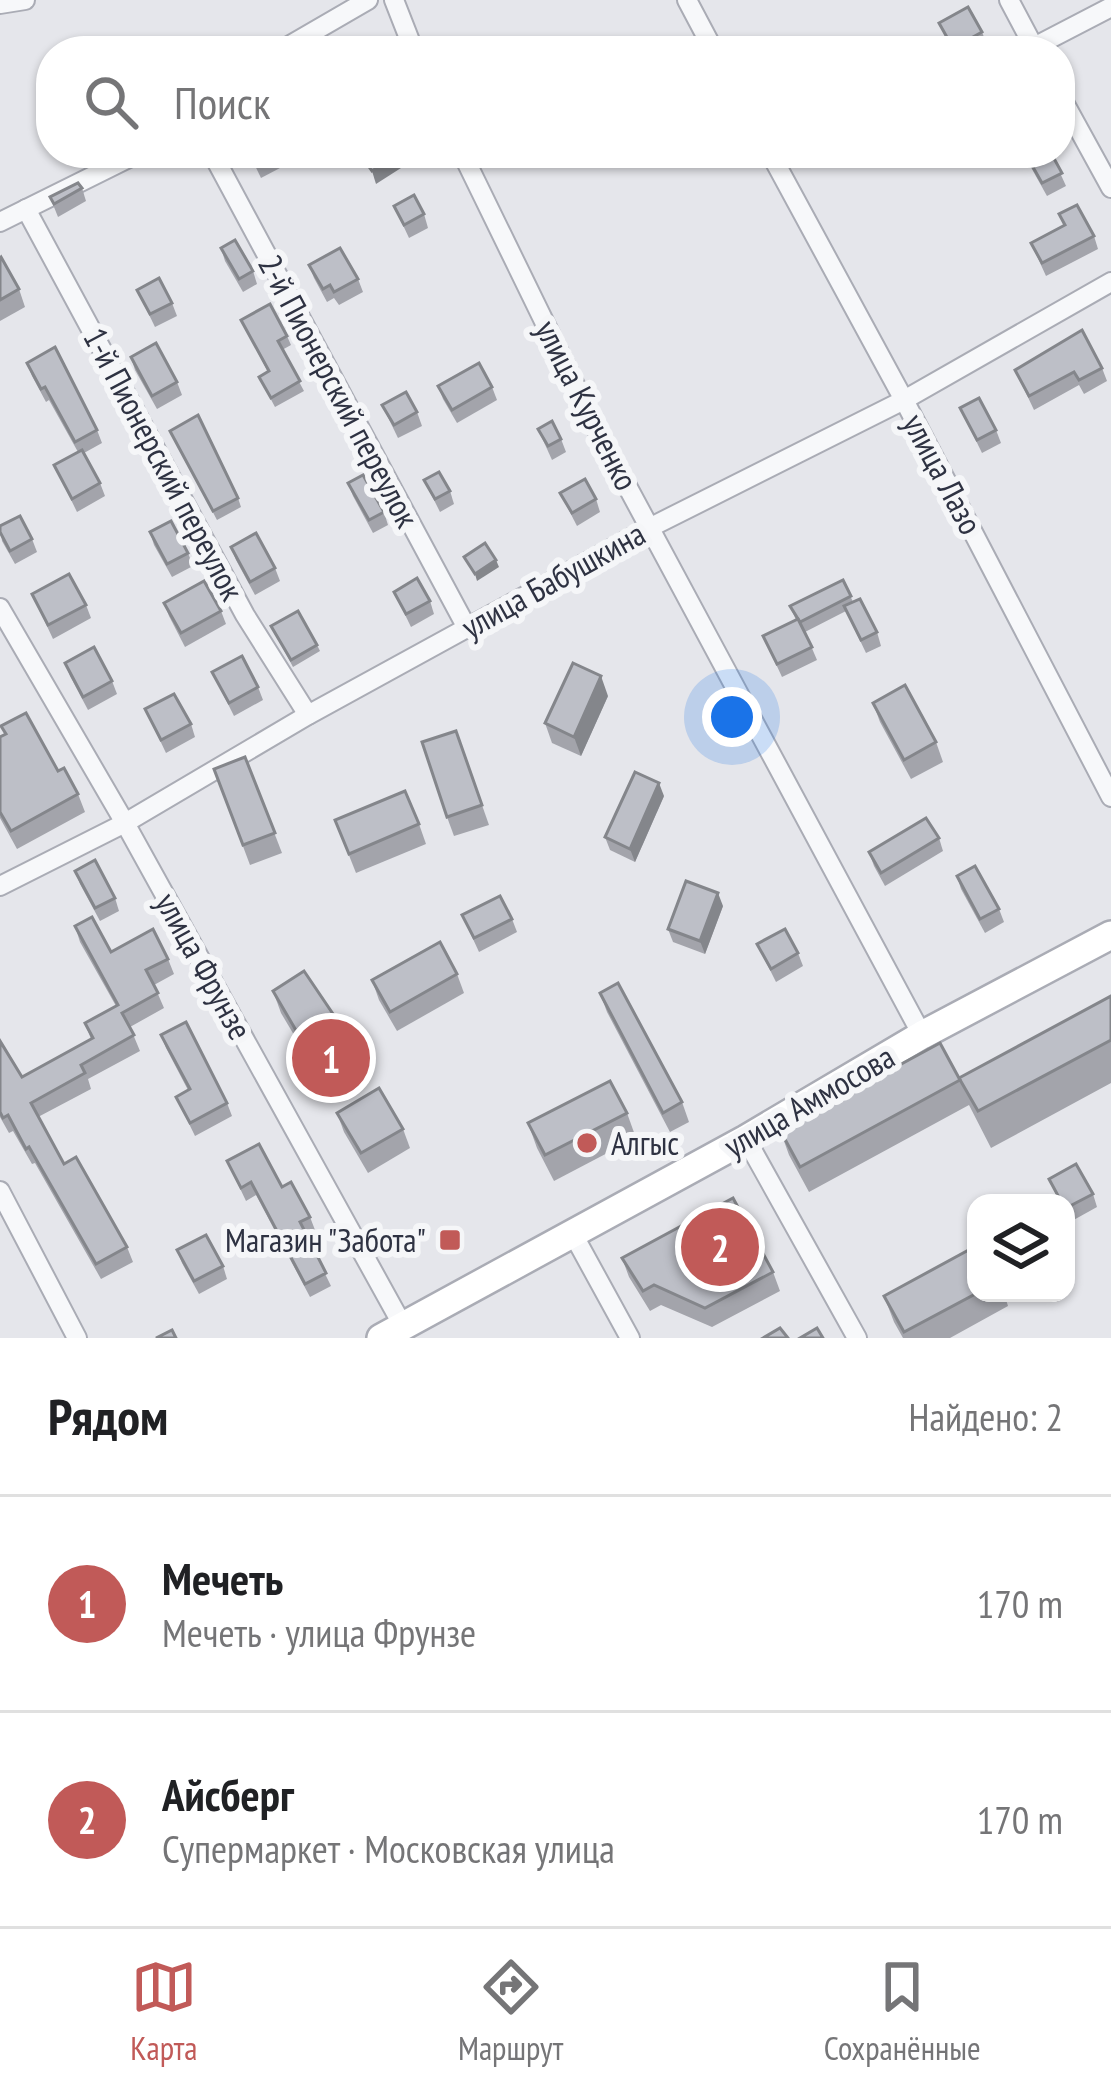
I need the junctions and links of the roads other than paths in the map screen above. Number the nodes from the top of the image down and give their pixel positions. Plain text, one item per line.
1 (25, 0) edge
2 (368, 0) edge
3 (394, 0) edge
4 (686, 0) edge
5 (1009, 0) edge
6 (0, 4) edge
7 (1111, 7) edge
8 (306, 36) edge
9 (408, 36) edge
10 (706, 36) edge
11 (1028, 36) edge
12 (1059, 36) edge
13 (1075, 122) edge
14 (109, 168) edge
15 (220, 168) edge
16 (469, 168) edge
17 (778, 168) edge
18 (1111, 188) edge
19 (26, 209) junction
20 (0, 222) edge
21 (1111, 282) edge
22 (904, 400) junction
23 (651, 526) junction
24 (0, 608) edge
25 (467, 628) junction
26 (308, 715) junction
27 (1111, 796) edge
28 (125, 823) junction
29 (0, 886) edge
30 (1111, 935) edge
31 (922, 1035) junction
32 (746, 1139) junction
33 (0, 1191) edge
34 (573, 1234) junction
35 (392, 1332) edge
36 (77, 1338) edge
37 (630, 1338) edge
38 (857, 1338) edge

1 - 6 street
2 - 8 street
3 - 9 street
4 - 10 street
5 - 11 street
7 - 12 street
13 - 18 street
14 - 19 street
15 - 25 street, 2-й Пионерский переулок
16 - 23 street, улица Курченко
17 - 22 street, улица Лазо
19 - 20 street
19 - 26 street, 1-й Пионерский переулок
21 - 22 street, улица Бабушкина
22 - 23 street, улица Бабушкина
22 - 27 street, улица Лазо
23 - 25 street, улица Бабушкина
23 - 31 street, улица Курченко
24 - 28 street, улица Фрунзе
25 - 26 street, улица Бабушкина
26 - 28 street, улица Бабушкина
28 - 29 street, улица Бабушкина
28 - 35 street, улица Фрунзе
30 - 31 main road, улица Аммосова
31 - 32 main road, улица Аммосова
32 - 34 main road, улица Аммосова
32 - 38 street
33 - 36 street
34 - 35 main road, улица Аммосова
34 - 37 street

